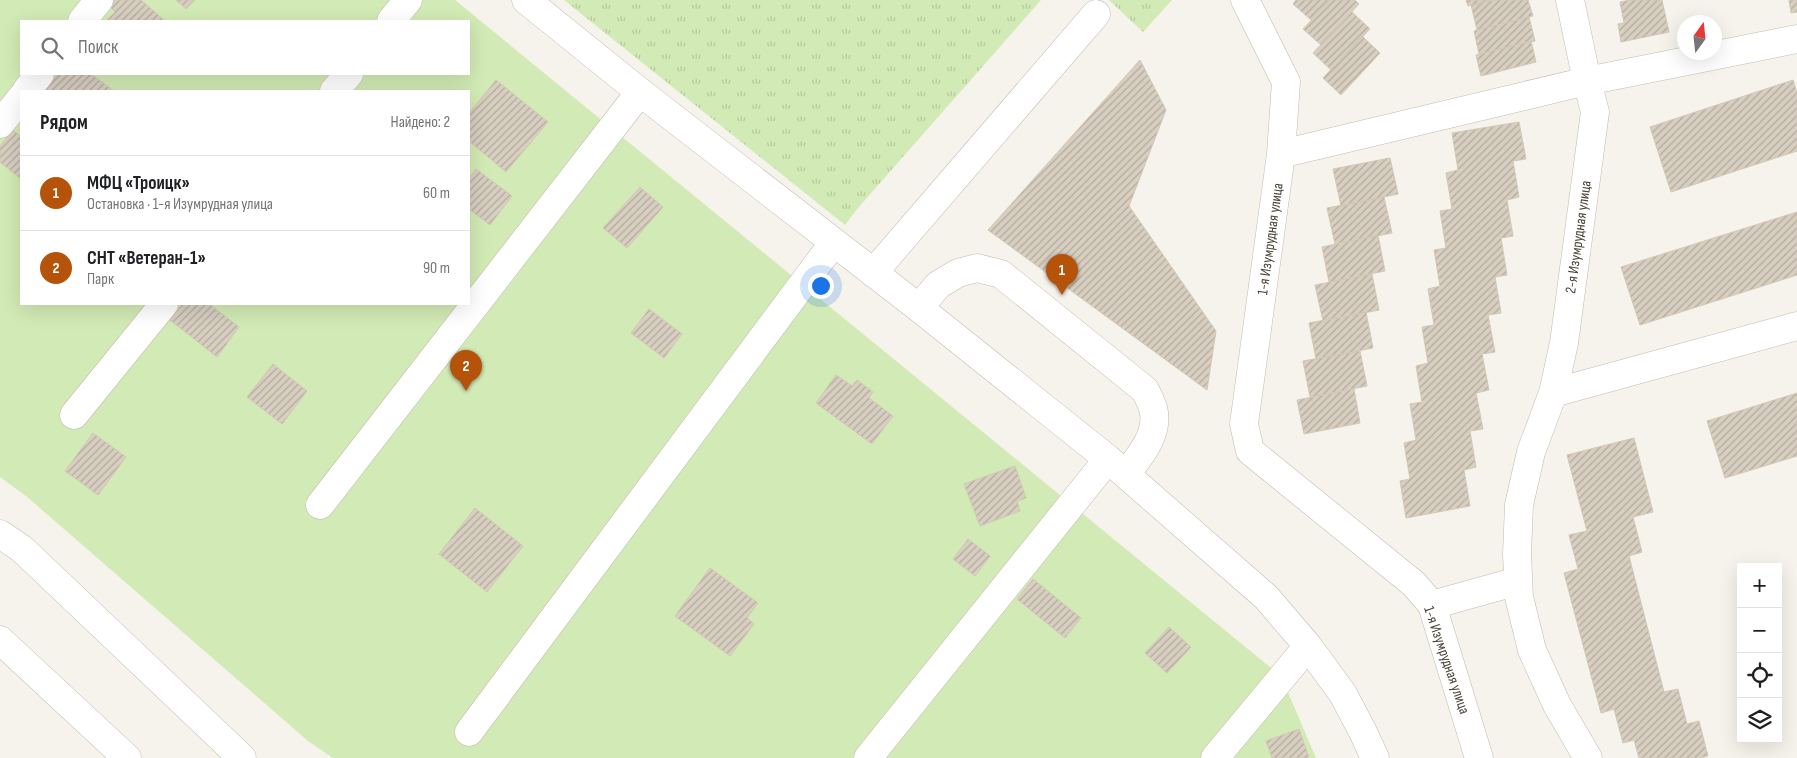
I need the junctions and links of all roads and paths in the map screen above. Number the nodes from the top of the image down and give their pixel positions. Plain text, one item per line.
1 (99, 0) edge
2 (408, 0) edge
3 (526, 0) edge
4 (1245, 0) edge
5 (1570, 0) edge
6 (1096, 14) dead end
7 (83, 20) edge
8 (392, 20) edge
9 (1797, 39) edge
10 (39, 75) edge
11 (347, 75) edge
12 (1586, 81) junction
13 (27, 90) edge
14 (335, 90) edge
15 (640, 92) junction
16 (20, 99) edge
17 (0, 124) edge
18 (1282, 154) junction
19 (834, 242) junction
20 (873, 273) junction
21 (163, 305) edge
22 (919, 308) junction
23 (1797, 326) edge
24 (1553, 393) junction
25 (74, 415) dead end
26 (1117, 467) junction
27 (320, 505) dead end
28 (0, 534) edge
29 (1518, 581) junction
30 (1432, 605) junction
31 (0, 640) edge
32 (1308, 646) junction
33 (469, 732) dead end
34 (127, 758) edge
35 (242, 758) edge
36 (868, 758) edge
37 (1215, 758) edge
38 (1374, 758) edge
39 (1479, 758) edge
40 (1588, 758) edge

1 - 7 street
2 - 8 street
3 - 15 street
4 - 18 street, 1-я Изумрудная улица
5 - 12 street, 2-я Изумрудная улица
6 - 20 street
9 - 12 street
10 - 13 street
11 - 14 street
12 - 18 street
12 - 24 street, 2-я Изумрудная улица
15 - 19 street
15 - 27 street
16 - 17 street
18 - 30 street, 1-я Изумрудная улица
19 - 20 street
19 - 33 street
20 - 22 street
21 - 25 street
22 - 26 street
22 - 26 street
23 - 24 street
24 - 29 street, 2-я Изумрудная улица
26 - 32 street
26 - 36 street
28 - 35 street
29 - 30 street
29 - 40 street, 2-я Изумрудная улица
30 - 39 street, 1-я Изумрудная улица
31 - 34 street
32 - 37 street
32 - 38 street

